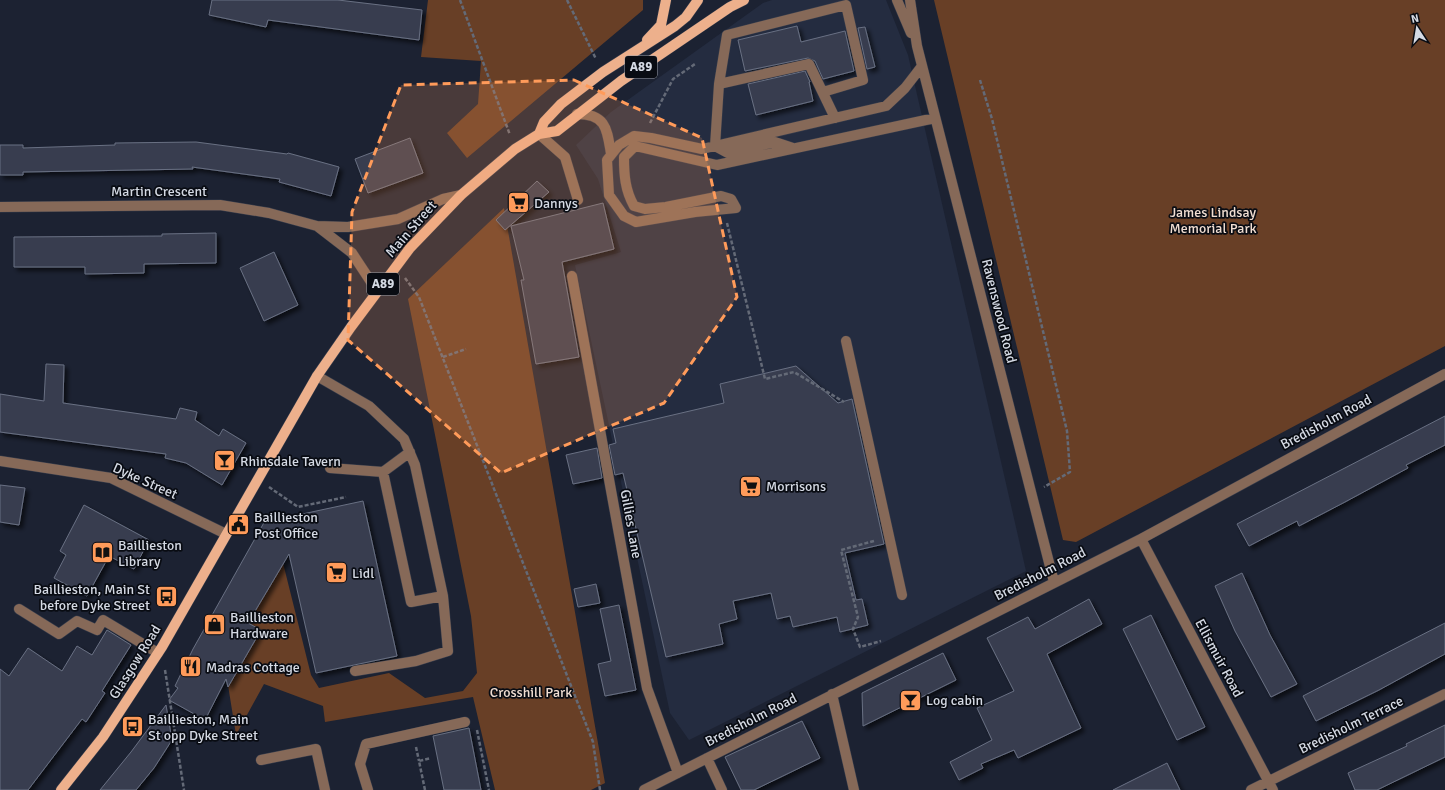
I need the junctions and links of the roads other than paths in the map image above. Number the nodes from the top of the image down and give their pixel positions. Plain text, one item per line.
1 (666, 0) edge
2 (698, 0) edge
3 (744, 0) edge
4 (897, 0) edge
5 (910, 0) edge
6 (917, 46) junction
7 (634, 53) junction
8 (922, 66) junction
9 (720, 84) junction
10 (823, 92) junction
11 (577, 114) junction
12 (835, 118) junction
13 (935, 118) junction
14 (540, 134) junction
15 (715, 146) junction
16 (794, 148) junction
17 (611, 154) junction
18 (461, 195) junction
19 (578, 200) dead end
20 (0, 207) edge
21 (317, 226) junction
22 (572, 276) dead end
23 (377, 291) junction
24 (846, 341) dead end
25 (1445, 374) edge
26 (317, 376) junction
27 (293, 416) joint
28 (410, 452) junction
29 (0, 461) edge
30 (330, 468) dead end
31 (383, 472) junction
32 (226, 534) junction
33 (1141, 539) junction
34 (1054, 582) junction
35 (902, 595) dead end
36 (443, 596) junction
37 (19, 610) dead end
38 (160, 650) junction
39 (356, 671) dead end
40 (832, 694) junction
41 (1445, 694) edge
42 (465, 722) road end
43 (707, 758) junction
44 (261, 760) dead end
45 (678, 773) junction
46 (1271, 786) edge
47 (61, 790) edge
48 (325, 790) edge
49 (368, 790) edge
50 (644, 790) edge
51 (722, 790) edge
52 (854, 790) edge
53 (1251, 790) edge

1 - 7 main road
2 - 7 main road, A89
3 - 11 main road, A89
4 - 6 street, Ravenswood Road
5 - 6 street, Ravenswood Road
6 - 8 street, Ravenswood Road
7 - 14 main road, A89
8 - 12 street
8 - 13 street, Ravenswood Road
9 - 10 street
9 - 10 street
9 - 15 street
10 - 12 street
11 - 14 main road, A89
11 - 17 street
12 - 15 street
13 - 16 street
13 - 34 street, Ravenswood Road
14 - 18 main road, Main Street / A89
14 - 19 street
15 - 16 street
15 - 17 street
16 - 17 street
18 - 21 street, Martin Crescent
18 - 23 main road, Main Street / A89
20 - 21 street, Martin Crescent
21 - 23 street, Martin Crescent
22 - 45 street, Gillies Lane
23 - 26 main road, Main Street / A89
24 - 35 street
25 - 33 street, Bredisholm Road
26 - 27 main road, Main Street / A89
26 - 28 street
27 - 32 main road, Glasgow Road / A89
28 - 31 street
28 - 36 street
29 - 32 street, Dyke Street
30 - 31 street
31 - 36 street
32 - 38 main road, Glasgow Road / A89
33 - 34 street, Bredisholm Road
33 - 46 street, Ellismuir Road
34 - 40 street, Bredisholm Road
36 - 39 street
37 - 38 street
38 - 47 main road, Glasgow Road / A89
40 - 43 street, Bredisholm Road
40 - 52 street
41 - 46 street, Bredisholm Terrace
42 - 49 street
43 - 45 street, Bredisholm Road
43 - 51 street
44 - 48 street
45 - 50 street, Bredisholm Road
46 - 53 street, Bredisholm Terrace

